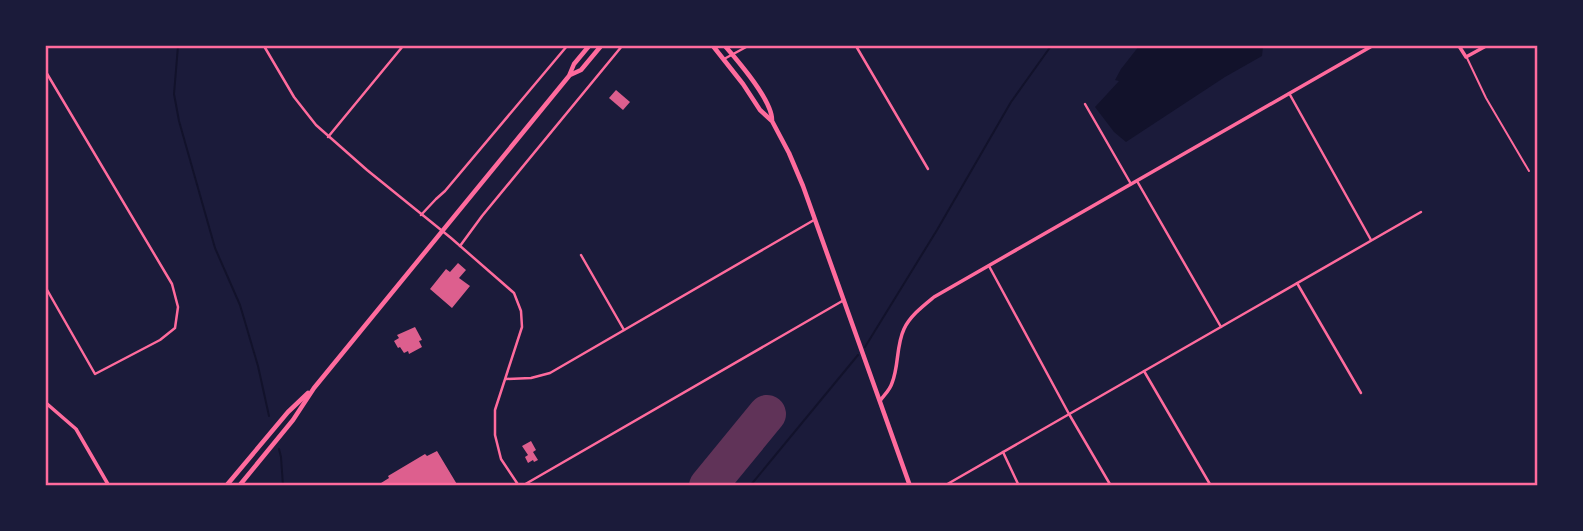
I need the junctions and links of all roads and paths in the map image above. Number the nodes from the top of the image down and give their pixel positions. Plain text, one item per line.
1 (264, 46) edge
2 (403, 46) edge
3 (567, 46) edge
4 (589, 46) edge
5 (601, 46) edge
6 (622, 46) edge
7 (713, 46) edge
8 (725, 46) edge
9 (748, 46) edge
10 (856, 46) edge
11 (1372, 46) edge
12 (1459, 46) edge
13 (1486, 46) edge
14 (732, 54) junction
15 (1466, 57) junction
16 (724, 59) junction
17 (46, 72) edge
18 (569, 76) junction
19 (1289, 93) junction
20 (1085, 104) dead end
21 (772, 121) junction
22 (328, 137) junction
23 (928, 169) dead end
24 (1529, 171) dead end
25 (1137, 181) junction
26 (1132, 184) junction
27 (1421, 212) dead end
28 (421, 215) junction
29 (814, 219) junction
30 (442, 231) junction
31 (1371, 240) junction
32 (460, 246) junction
33 (581, 255) dead end
34 (989, 266) junction
35 (1297, 283) junction
36 (46, 288) edge
37 (844, 300) junction
38 (1221, 327) junction
39 (624, 330) junction
40 (1144, 371) junction
41 (506, 379) junction
42 (314, 388) junction
43 (1361, 393) dead end
44 (880, 401) junction
45 (46, 403) edge
46 (1069, 414) junction
47 (1003, 452) junction
48 (109, 485) edge
49 (226, 485) edge
50 (239, 485) edge
51 (521, 485) edge
52 (910, 485) edge
53 (944, 485) edge
54 (1019, 485) edge
55 (1111, 485) edge
56 (1211, 485) edge

1 - 22 street
2 - 22 street
3 - 28 street
4 - 18 main road
5 - 18 main road
6 - 32 street
7 - 16 main road
8 - 14 main road
9 - 14 street
10 - 23 street
11 - 19 street
12 - 15 street
13 - 15 street
14 - 16 street
14 - 21 main road
15 - 24 lane
16 - 21 main road
17 - 36 street
18 - 30 main road
19 - 25 street
19 - 31 street
20 - 26 street
21 - 29 main road
22 - 28 street
25 - 26 street
25 - 38 street
26 - 34 street
27 - 31 street
28 - 30 street
29 - 37 main road
29 - 39 street
30 - 32 street
30 - 42 main road
31 - 35 street
32 - 41 street
33 - 39 street
34 - 44 street
34 - 46 street
35 - 38 street
35 - 43 street
37 - 44 main road
37 - 51 street
38 - 40 street
39 - 41 street
40 - 46 street
40 - 56 street
41 - 51 street
42 - 49 main road
42 - 50 main road
44 - 52 main road
45 - 48 street
46 - 47 street
46 - 55 street
47 - 53 street
47 - 54 street

